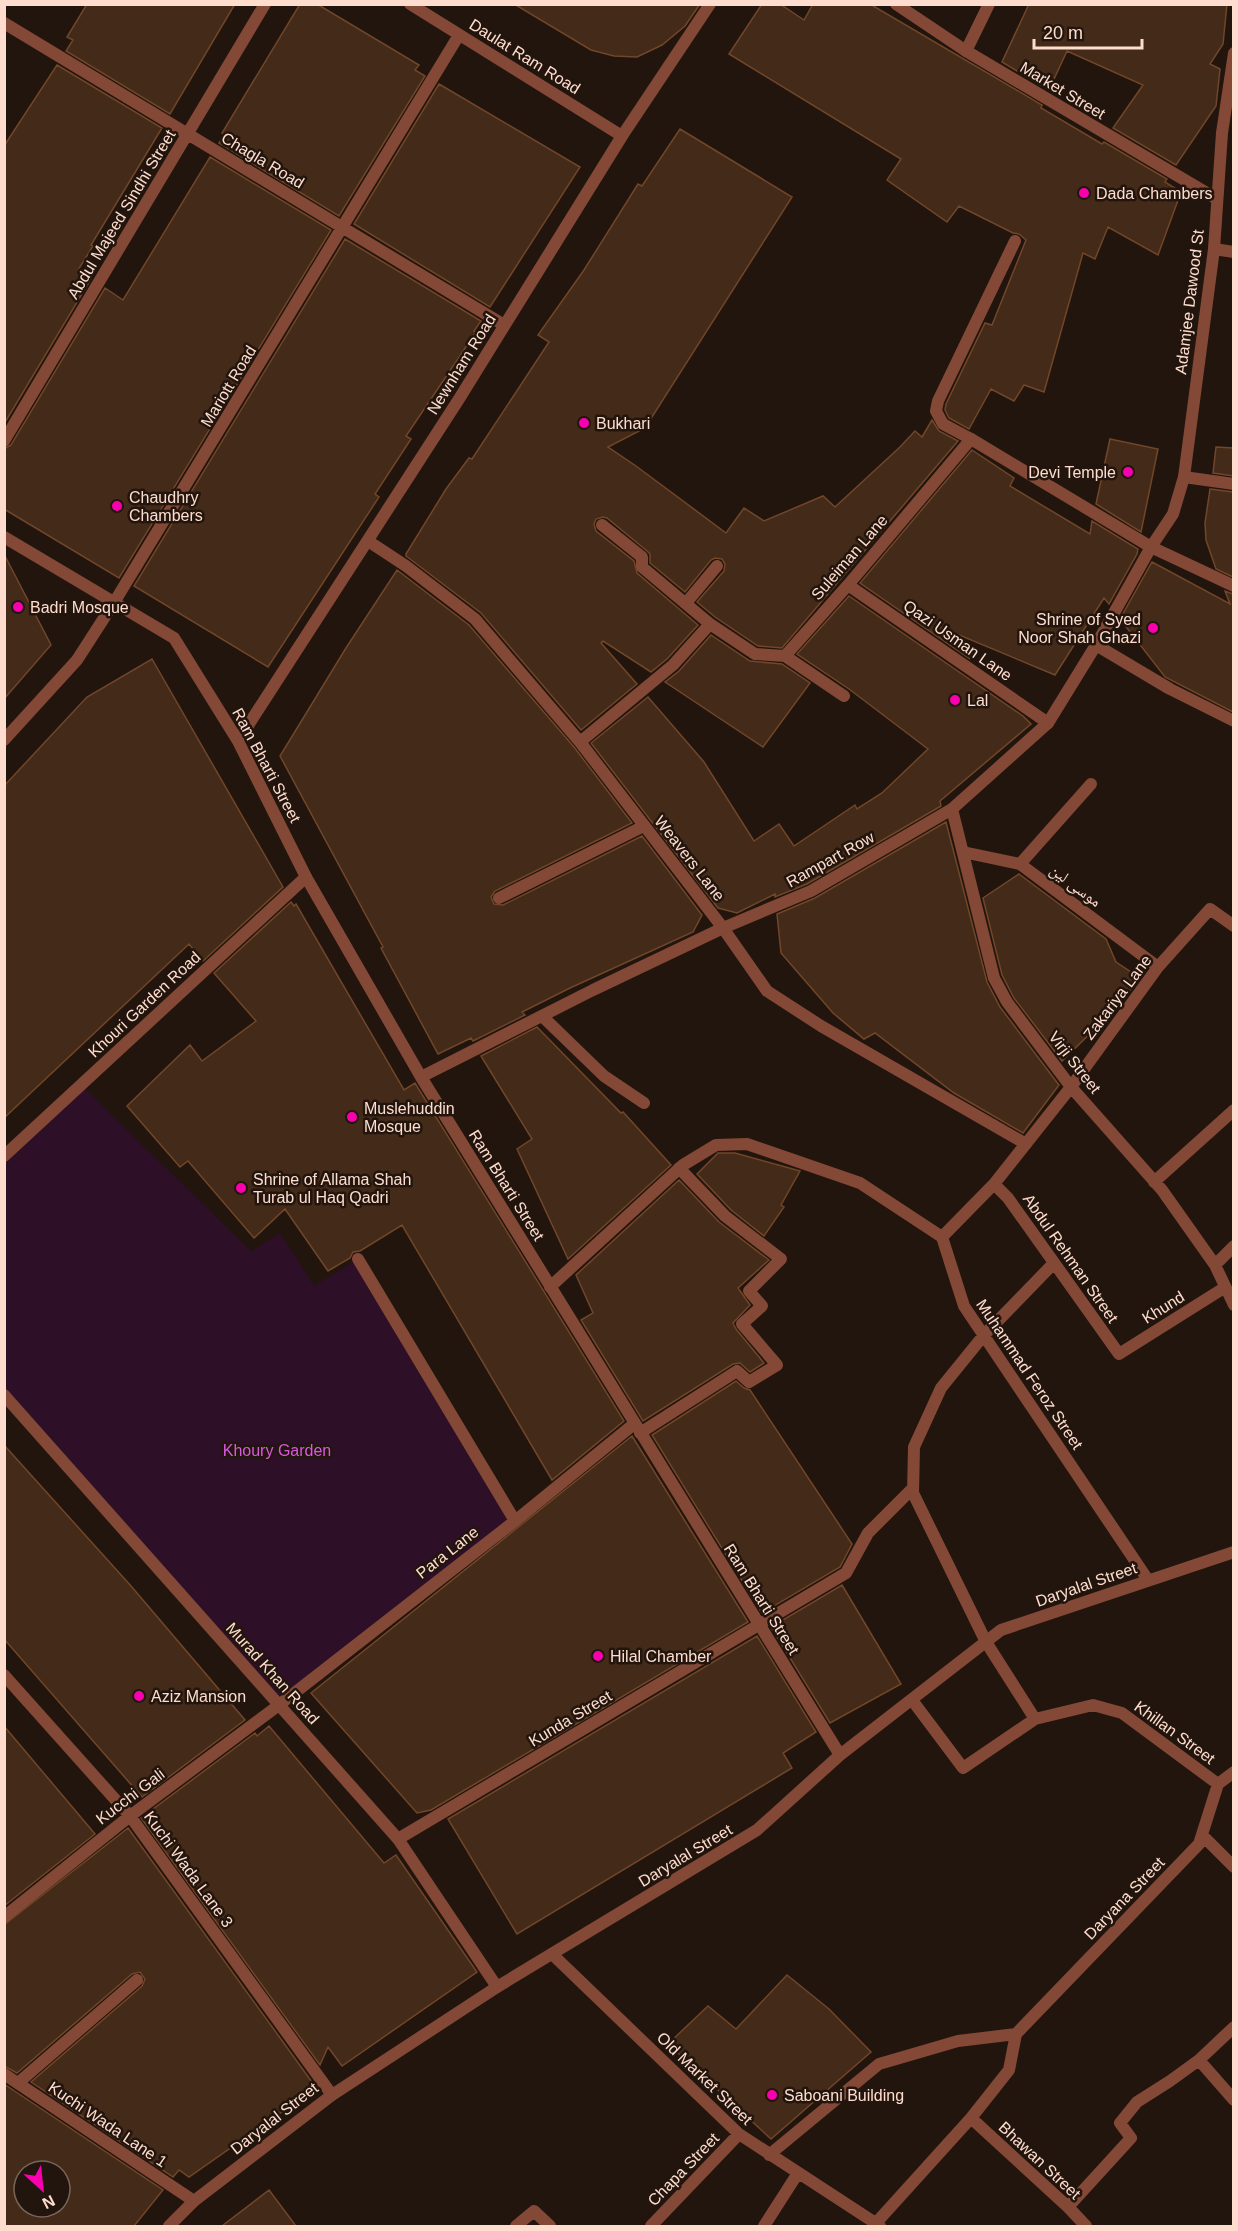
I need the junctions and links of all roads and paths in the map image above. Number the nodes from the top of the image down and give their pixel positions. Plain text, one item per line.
1 (266, 4) edge
2 (410, 4) edge
3 (710, 4) edge
4 (896, 4) edge
5 (988, 4) edge
6 (4, 23) edge
7 (459, 35) junction
8 (966, 51) junction
9 (1233, 53) edge
10 (1228, 134) edge
11 (188, 135) junction
12 (622, 136) junction
13 (1217, 199) junction
14 (343, 228) junction
15 (1015, 241) dead end
16 (1214, 249) junction
17 (1233, 252) edge
18 (504, 325) junction
19 (971, 439) junction
20 (4, 441) edge
21 (1184, 477) junction
22 (1233, 484) edge
23 (602, 525) dead end
24 (4, 537) edge
25 (368, 541) junction
26 (1151, 547) junction
27 (717, 566) dead end
28 (848, 585) junction
29 (1233, 586) edge
30 (115, 601) junction
31 (686, 603) junction
32 (710, 624) junction
33 (1096, 645) junction
34 (785, 656) junction
35 (844, 696) dead end
36 (1233, 722) edge
37 (1048, 723) junction
38 (4, 740) edge
39 (238, 741) junction
40 (580, 742) junction
41 (1091, 784) dead end
42 (952, 809) junction
43 (644, 826) junction
44 (963, 852) junction
45 (1020, 864) junction
46 (306, 877) junction
47 (499, 898) dead end
48 (1233, 926) edge
49 (723, 927) junction
50 (1158, 967) junction
51 (542, 1016) junction
52 (422, 1077) junction
53 (1071, 1087) junction
54 (644, 1103) dead end
55 (1233, 1110) edge
56 (1026, 1144) junction
57 (4, 1156) edge
58 (679, 1168) junction
59 (1154, 1182) junction
60 (994, 1184) junction
61 (942, 1237) junction
62 (1233, 1246) edge
63 (358, 1259) dead end
64 (1054, 1263) junction
65 (1215, 1265) junction
66 (550, 1287) junction
67 (1224, 1288) junction
68 (1233, 1305) edge
69 (984, 1335) junction
70 (1119, 1354) joint
71 (4, 1395) edge
72 (637, 1428) junction
73 (913, 1488) junction
74 (514, 1521) junction
75 (1233, 1552) edge
76 (1148, 1580) junction
77 (759, 1625) junction
78 (986, 1642) junction
79 (4, 1675) edge
80 (912, 1700) junction
81 (279, 1705) junction
82 (1035, 1719) junction
83 (840, 1755) junction
84 (1233, 1772) edge
85 (1218, 1784) junction
86 (130, 1816) junction
87 (1202, 1835) junction
88 (398, 1839) junction
89 (1233, 1867) edge
90 (4, 1917) edge
91 (552, 1954) junction
92 (137, 1980) dead end
93 (497, 1987) junction
94 (1233, 2026) edge
95 (1016, 2034) junction
96 (1199, 2060) junction
97 (4, 2074) edge
98 (18, 2083) junction
99 (332, 2095) junction
100 (1233, 2100) edge
101 (971, 2118) junction
102 (739, 2134) junction
103 (769, 2155) junction
104 (798, 2173) junction
105 (194, 2201) junction
106 (1068, 2207) junction
107 (878, 2225) edge
108 (170, 2226) edge
109 (516, 2226) edge
110 (550, 2226) edge
111 (651, 2226) edge
112 (764, 2226) edge
113 (1086, 2226) edge

1 - 11 street, Abdul Majeed Sindhi Street
2 - 7 street, Daulat Ram Road
3 - 12 street, Newnham Road
4 - 8 street, Market Street
5 - 8 street
6 - 11 street, Chagla Road
7 - 12 street, Daulat Ram Road
7 - 14 street, Mariott Road
8 - 13 street, Market Street
9 - 10 street, Adamjee Dawood St
10 - 13 street, Adamjee Dawood St
11 - 14 street, Chagla Road
11 - 20 street, Abdul Majeed Sindhi Street
12 - 18 street, Newnham Road
13 - 16 street, Adamjee Dawood St
14 - 18 street, Chagla Road
14 - 30 street, Mariott Road
15 - 19 street
16 - 17 street
16 - 21 street, Adamjee Dawood St
18 - 25 street, Newnham Road
19 - 26 street
19 - 28 street, Suleiman Lane
21 - 22 street
21 - 26 street, Adamjee Dawood St
23 - 31 street
24 - 30 street, Ram Bharti Street
25 - 39 street, Newnham Road
25 - 40 street, Weavers Lane
26 - 29 street
26 - 33 street, Rampart Row
27 - 31 street
28 - 34 street, Suleiman Lane
28 - 37 street, Qazi Usman Lane
30 - 38 street, Mariott Road
30 - 39 street, Ram Bharti Street
31 - 32 street
32 - 34 street
32 - 40 street
33 - 36 street
33 - 37 street, Rampart Row
34 - 35 street
37 - 42 street, Rampart Row
39 - 46 street, Ram Bharti Street
40 - 43 street, Weavers Lane
41 - 45 street
42 - 44 street, Virji Street
42 - 49 street, Rampart Row
43 - 47 street
43 - 49 street, Weavers Lane
44 - 45 street, موسی لین
44 - 53 street, Virji Street
45 - 50 street, موسی لین
46 - 52 street, Ram Bharti Street
46 - 57 street, Khouri Garden Road
48 - 50 street, Zakariya Lane
49 - 51 street, Rampart Row
49 - 56 street, Weavers Lane
50 - 53 street, Zakariya Lane
51 - 52 street, Rampart Row
51 - 54 street
52 - 66 street, Ram Bharti Street
53 - 56 street, Zakariya Lane
53 - 59 street, Virji Street
55 - 59 street
56 - 60 street, Zakariya Lane
58 - 61 street
58 - 66 street
58 - 72 street, Para Lane
59 - 65 street, Virji Street
60 - 61 street, Zakariya Lane
60 - 64 street, Abdul Rehman Street
61 - 69 street, Muhammad Feroz Street
62 - 65 street
63 - 74 street
64 - 69 street
64 - 70 street, Abdul Rehman Street
65 - 67 street, Virji Street
66 - 72 street, Ram Bharti Street
67 - 68 street, Virji Street
67 - 70 street, Khund
69 - 73 street
69 - 76 street, Muhammad Feroz Street
71 - 81 street, Murad Khan Road
72 - 74 street, Para Lane
72 - 77 street, Ram Bharti Street
73 - 77 street, Kunda Street
73 - 78 street
74 - 81 street, Para Lane
75 - 76 street, Daryalal Street
76 - 78 street, Daryalal Street
77 - 83 street, Ram Bharti Street
77 - 88 street, Kunda Street
78 - 80 street, Daryalal Street
78 - 82 street
79 - 86 street, Kuchi Wada Lane 3
80 - 82 street, Khillan Street
80 - 83 street, Daryalal Street
81 - 86 street, Kucchi Gali
81 - 88 street, Murad Khan Road
82 - 85 street, Khillan Street
83 - 91 street, Daryalal Street
84 - 85 street
85 - 87 street, Daryana Street
86 - 90 street, Kucchi Gali
86 - 99 street, Kuchi Wada Lane 3
87 - 89 street
87 - 95 street, Daryana Street
88 - 93 street, Murad Khan Road
91 - 93 street, Daryalal Street
91 - 102 street, Old Market Street
92 - 98 street
93 - 99 street, Daryalal Street
94 - 96 street
95 - 101 street
95 - 103 street
96 - 100 street
96 - 106 street
97 - 98 street, Kuchi Wada Lane 1
98 - 105 street, Kuchi Wada Lane 1
99 - 105 street, Daryalal Street
101 - 106 street, Bhawan Street
101 - 107 street
102 - 103 street, Old Market Street
102 - 111 street, Chapa Street
103 - 104 street, Old Market Street
104 - 107 street, Old Market Street
104 - 112 street
105 - 108 street, Daryalal Street
106 - 113 street, Bhawan Street
109 - 110 street

